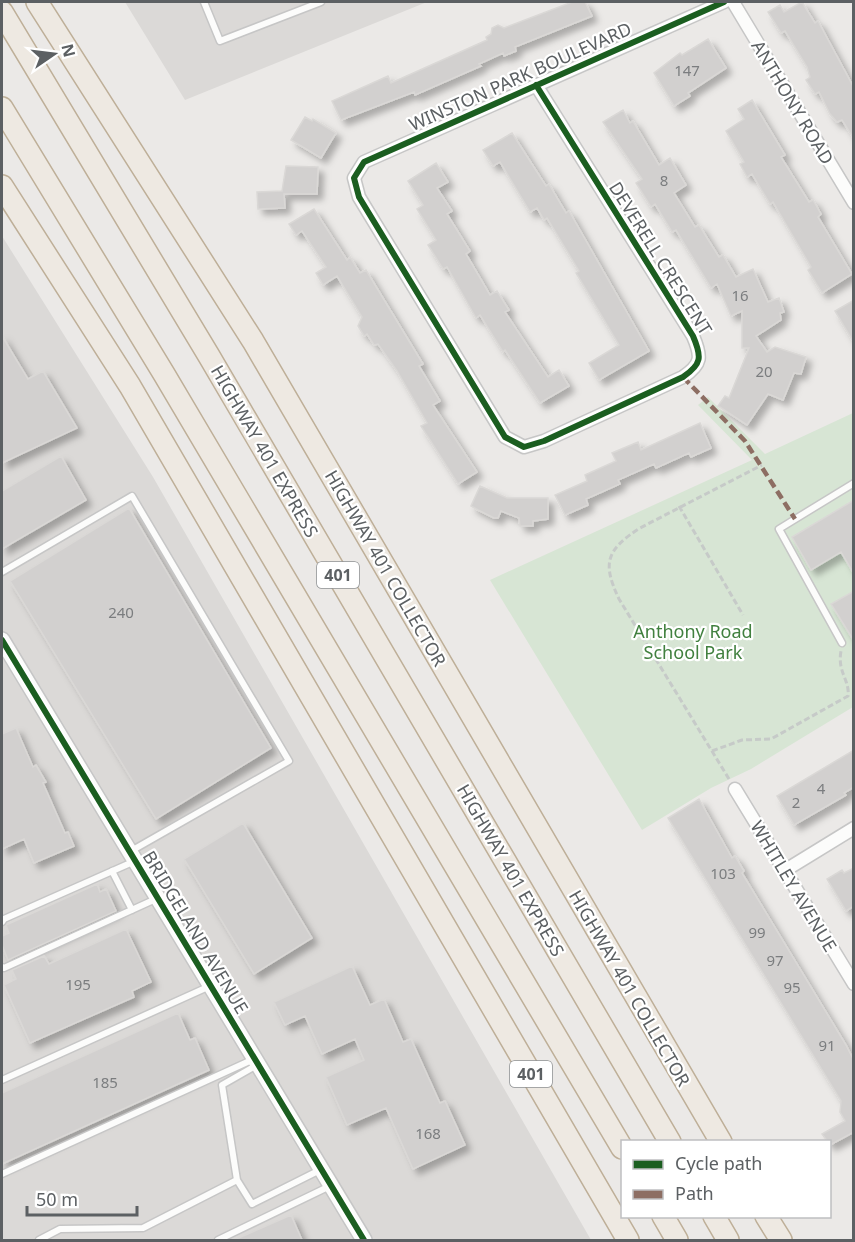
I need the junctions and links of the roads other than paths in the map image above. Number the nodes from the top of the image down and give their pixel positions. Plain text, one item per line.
1 (37, 2) edge
2 (204, 2) edge
3 (321, 2) edge
4 (724, 2) edge
5 (733, 2) edge
6 (2, 12) edge
7 (536, 85) junction
8 (2, 108) edge
9 (2, 186) edge
10 (359, 197) joint
11 (854, 203) edge
12 (854, 483) edge
13 (2, 572) edge
14 (2, 640) edge
15 (842, 644) road end
16 (735, 789) road end
17 (854, 828) edge
18 (133, 856) junction
19 (112, 871) junction
20 (784, 871) junction
21 (158, 898) junction
22 (132, 910) junction
23 (2, 922) edge
24 (2, 967) edge
25 (854, 984) edge
26 (210, 986) junction
27 (256, 1062) junction
28 (2, 1080) edge
29 (669, 1140) edge
30 (720, 1140) edge
31 (621, 1146) edge
32 (321, 1170) junction
33 (2, 1174) edge
34 (237, 1180) junction
35 (331, 1186) junction
36 (664, 1218) edge
37 (715, 1218) edge
38 (767, 1218) edge
39 (39, 1240) edge
40 (218, 1240) edge
41 (364, 1240) edge
42 (627, 1240) edge
43 (677, 1240) edge
44 (728, 1240) edge
45 (781, 1240) edge

1 - 30 highway, HIGHWAY 401 COLLECTOR / 401
2 - 3 lane
4 - 7 street, WINSTON PARK BOULEVARD
5 - 11 street, ANTHONY ROAD
6 - 29 highway, HIGHWAY 401 EXPRESS / 401
7 - 10 street, WINSTON PARK BOULEVARD
7 - 10 street, DEVERELL CRESCENT
8 - 31 highway, 401
9 - 42 highway, 401
12 - 15 lane
13 - 18 lane
14 - 18 street, BRIDGELAND AVENUE
16 - 20 street, WHITLEY AVENUE
17 - 20 street
18 - 19 lane
18 - 21 street, BRIDGELAND AVENUE
19 - 22 lane
19 - 23 lane
20 - 25 street, WHITLEY AVENUE
21 - 22 lane
21 - 26 street, BRIDGELAND AVENUE
22 - 24 lane
26 - 27 street, BRIDGELAND AVENUE
26 - 28 lane
27 - 32 street, BRIDGELAND AVENUE
27 - 33 lane
27 - 34 lane
32 - 34 lane
32 - 35 street, BRIDGELAND AVENUE
34 - 39 lane
35 - 40 lane
35 - 41 street, BRIDGELAND AVENUE
36 - 43 highway
37 - 44 highway
38 - 45 highway

